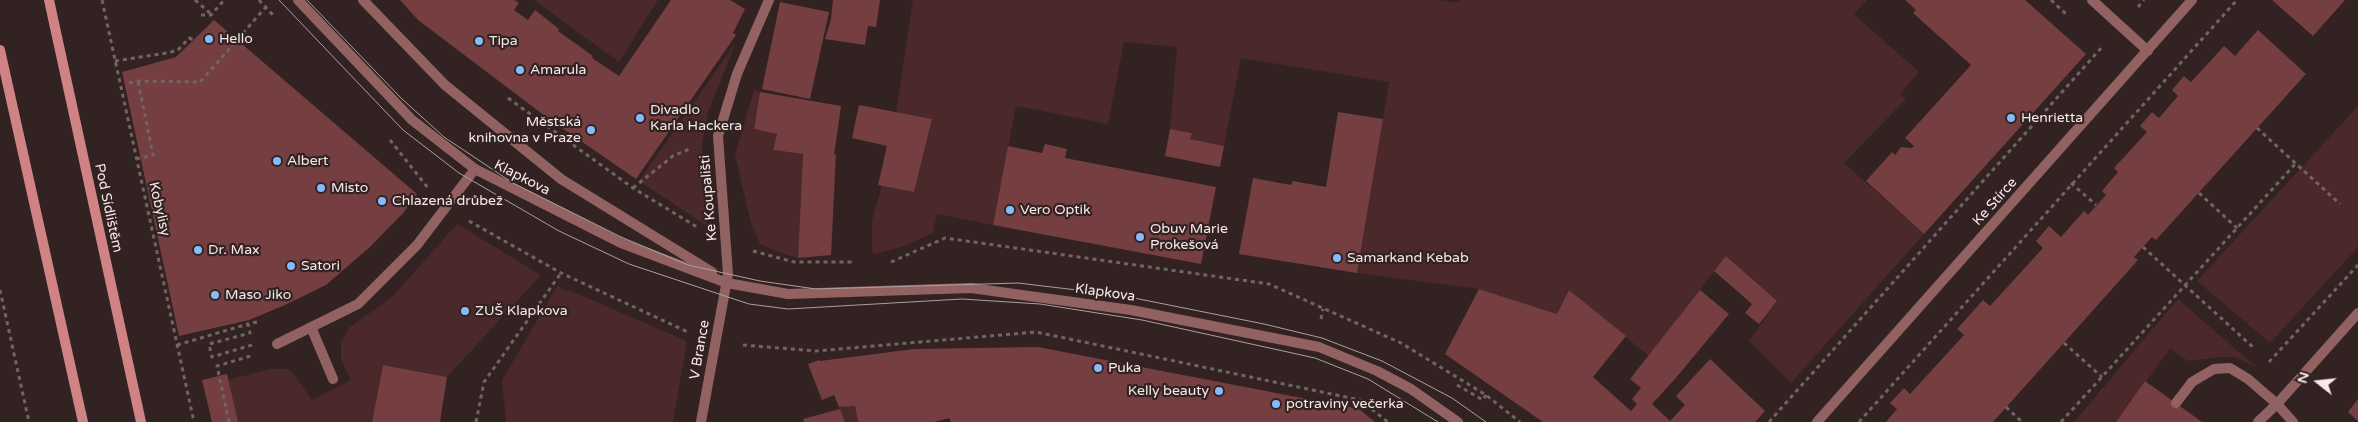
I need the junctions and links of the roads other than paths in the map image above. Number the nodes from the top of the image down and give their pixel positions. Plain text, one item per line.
1 (49, 0) edge
2 (298, 0) edge
3 (362, 0) edge
4 (769, 0) edge
5 (2092, 0) edge
6 (2192, 0) edge
7 (0, 50) edge
8 (2148, 51) junction
9 (475, 169) junction
10 (727, 282) junction
11 (2358, 312) edge
12 (311, 327) junction
13 (277, 344) dead end
14 (332, 379) dead end
15 (2176, 404) dead end
16 (2277, 404) junction
17 (83, 422) edge
18 (141, 422) edge
19 (700, 422) edge
20 (1458, 422) edge
21 (1817, 422) edge
22 (2258, 422) edge
23 (2293, 422) edge

1 - 18 main road, Pod Sídlištěm
2 - 9 street, Klapkova
3 - 10 street, Klapkova
4 - 10 street, Ke Koupališti
5 - 8 street
6 - 8 street, Ke Stírce
7 - 17 main road
8 - 21 street, Ke Stírce
9 - 10 street, Klapkova
9 - 12 street
10 - 19 street, V Brance
10 - 20 street, Klapkova
11 - 16 street
12 - 13 street
12 - 14 street
15 - 16 street
16 - 22 street
16 - 23 street

